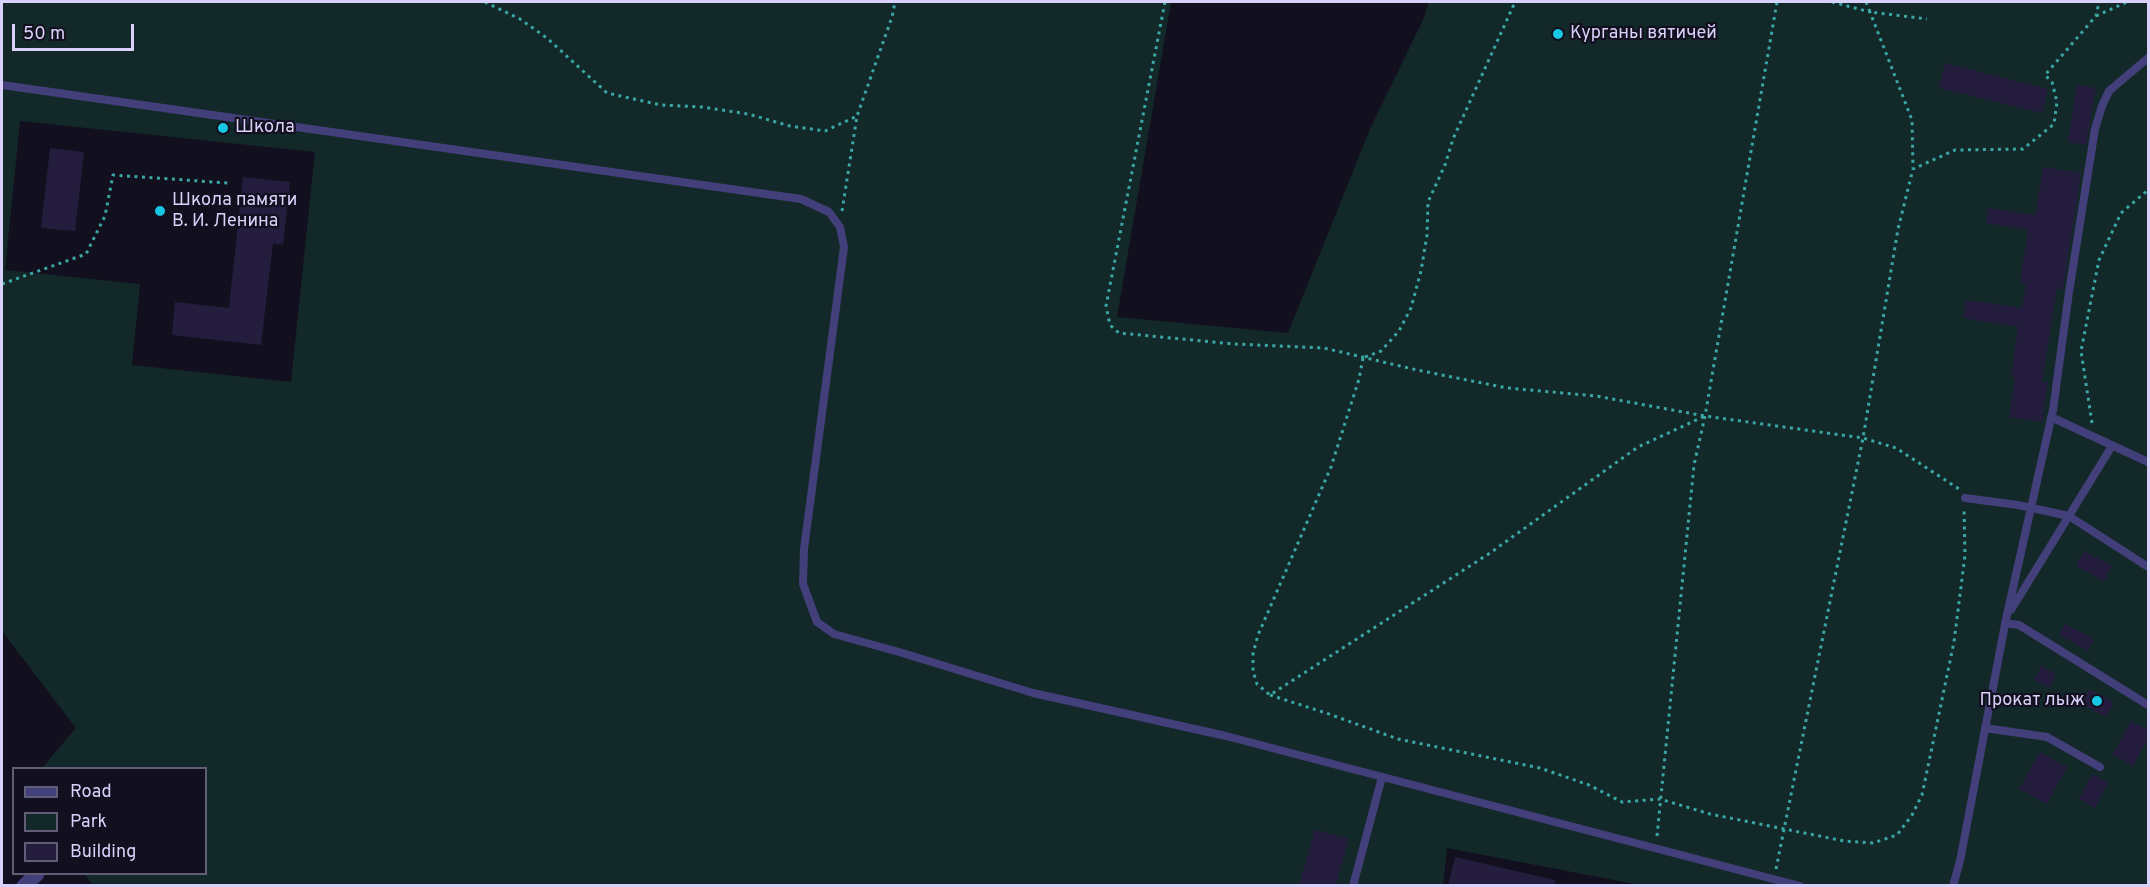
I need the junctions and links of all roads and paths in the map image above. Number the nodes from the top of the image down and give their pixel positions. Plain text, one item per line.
1 (485, 2) edge
2 (895, 2) edge
3 (1165, 2) edge
4 (1515, 2) edge
5 (1777, 2) edge
6 (1833, 2) edge
7 (1866, 2) edge
8 (2099, 2) edge
9 (2127, 2) edge
10 (1870, 12) junction
11 (2096, 16) junction
12 (1927, 19) dead end
13 (2148, 58) edge
14 (2, 86) edge
15 (857, 116) junction
16 (1913, 169) junction
17 (228, 183) dead end
18 (2148, 190) edge
19 (840, 227) junction
20 (2, 284) edge
21 (1363, 358) junction
22 (1705, 416) junction
23 (2051, 417) junction
24 (1863, 438) junction
25 (2095, 438) junction
26 (2112, 446) junction
27 (2148, 462) edge
28 (1965, 498) junction
29 (2031, 508) junction
30 (2069, 516) junction
31 (2148, 567) edge
32 (2006, 621) junction
33 (1270, 695) junction
34 (2148, 705) edge
35 (1985, 728) junction
36 (2100, 767) dead end
37 (1382, 777) junction
38 (1660, 799) junction
39 (1784, 829) junction
40 (1655, 847) junction
41 (1774, 879) junction
42 (1353, 885) edge
43 (1800, 885) edge
44 (1953, 885) edge

1 - 15 path
2 - 15 path
3 - 21 path
4 - 21 path
5 - 22 path
6 - 10 path
7 - 10 path
8 - 11 path
9 - 11 path
10 - 12 path
10 - 16 path
11 - 16 path
13 - 23 lane
14 - 19 lane
15 - 19 path
16 - 24 path
17 - 20 path
18 - 25 path
19 - 37 lane
21 - 22 path
21 - 33 path
22 - 24 path
22 - 33 path
22 - 38 path
23 - 25 lane
23 - 29 lane
24 - 28 path
24 - 39 path
25 - 26 lane
26 - 27 lane
26 - 30 lane
28 - 29 lane
28 - 39 path
29 - 30 lane
29 - 32 lane
30 - 31 lane
30 - 32 lane
32 - 34 lane
32 - 35 lane
33 - 38 path
35 - 36 lane
35 - 44 lane
37 - 40 lane
37 - 42 lane
38 - 39 path
38 - 40 path
39 - 41 path
40 - 41 lane
41 - 43 lane

